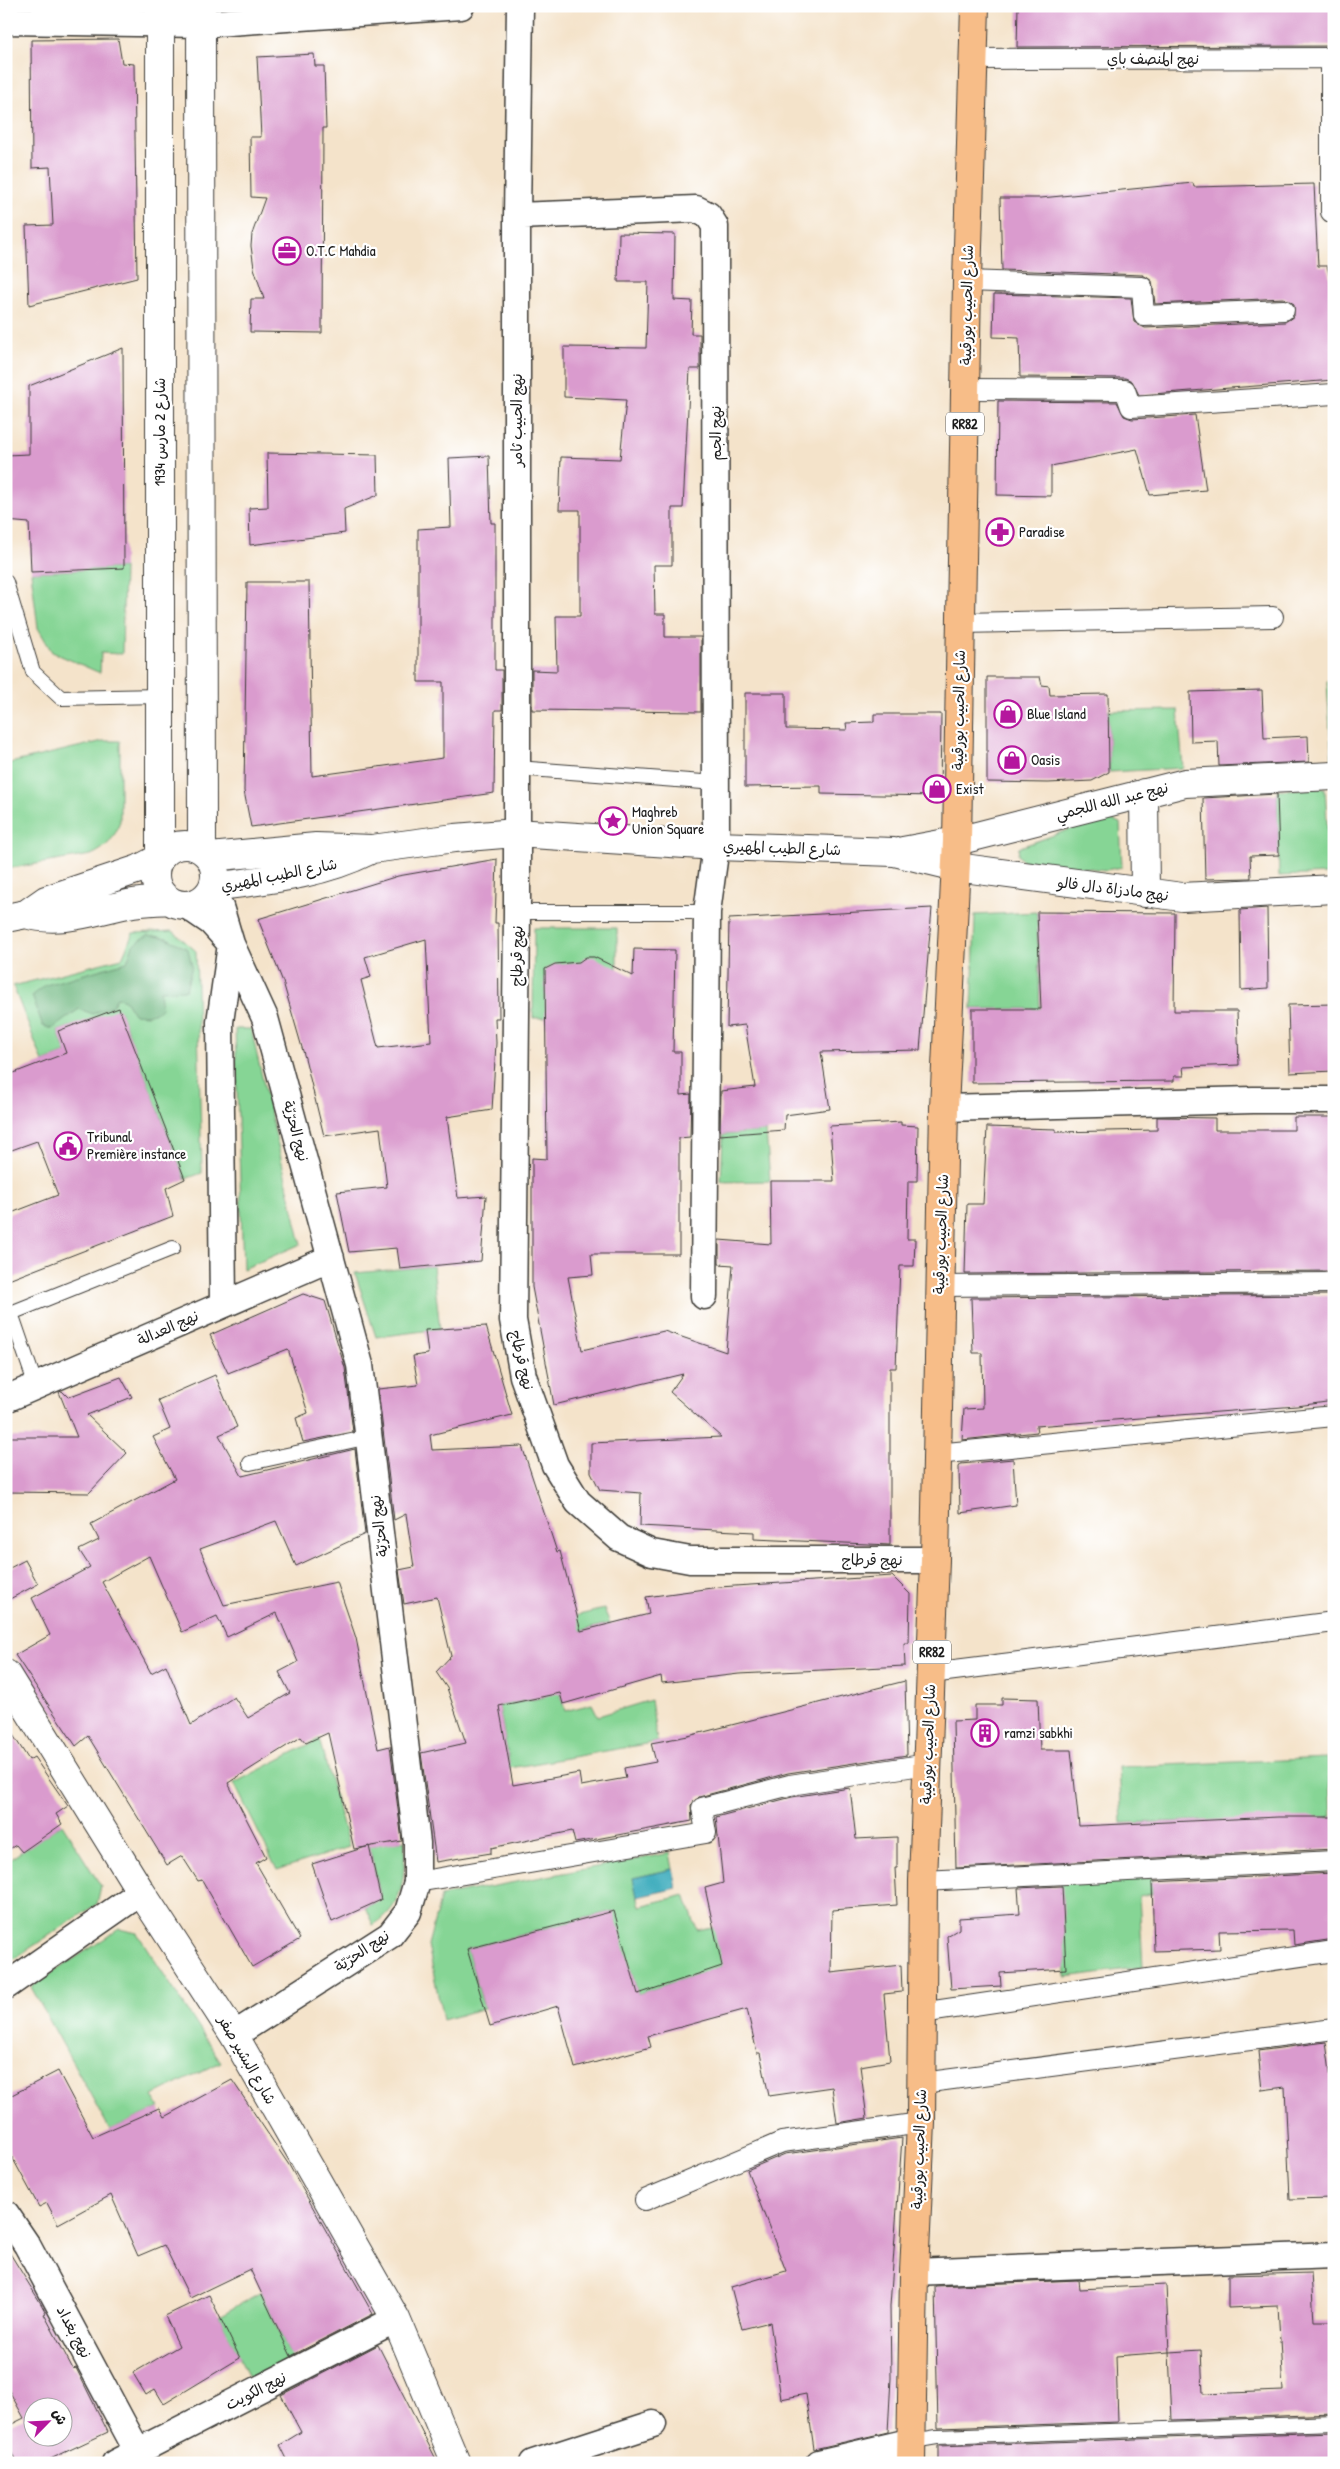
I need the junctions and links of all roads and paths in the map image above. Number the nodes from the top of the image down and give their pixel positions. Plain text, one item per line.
1 (461, 6) edge
2 (520, 6) edge
3 (975, 6) edge
4 (160, 15) edge
5 (201, 15) edge
6 (6, 21) edge
7 (1332, 58) edge
8 (973, 59) junction
9 (1331, 212) dead end
10 (516, 216) junction
11 (967, 281) junction
12 (1284, 310) dead end
13 (965, 388) junction
14 (1334, 394) edge
15 (6, 582) edge
16 (201, 600) junction
17 (160, 602) junction
18 (1274, 617) dead end
19 (961, 623) junction
20 (160, 696) junction
21 (202, 744) junction
22 (160, 746) junction
23 (517, 768) junction
24 (1334, 776) edge
25 (716, 783) junction
26 (1144, 792) junction
27 (516, 833) junction
28 (716, 846) junction
29 (372, 849) junction
30 (894, 852) joint
31 (206, 853) junction
32 (956, 854) junction
33 (160, 858) junction
34 (212, 889) junction
35 (1334, 889) edge
36 (1146, 893) junction
37 (177, 903) junction
38 (517, 912) junction
39 (707, 912) junction
40 (16, 916) edge
41 (231, 944) junction
42 (1334, 1100) edge
43 (944, 1108) junction
44 (173, 1248) dead end
45 (331, 1258) junction
46 (1334, 1283) edge
47 (939, 1286) junction
48 (704, 1296) dead end
49 (223, 1303) junction
50 (9, 1314) edge
51 (36, 1386) junction
52 (6, 1399) edge
53 (1334, 1416) edge
54 (369, 1437) junction
55 (936, 1454) junction
56 (250, 1463) dead end
57 (935, 1560) junction
58 (1334, 1622) edge
59 (931, 1673) junction
60 (6, 1674) edge
61 (928, 1764) junction
62 (1334, 1860) edge
63 (923, 1881) junction
64 (417, 1882) junction
65 (141, 1892) junction
66 (1334, 1951) edge
67 (6, 1986) edge
68 (921, 2013) junction
69 (1334, 2029) edge
70 (234, 2035) junction
71 (922, 2083) junction
72 (921, 2123) junction
73 (645, 2200) dead end
74 (6, 2214) edge
75 (1334, 2255) edge
76 (914, 2272) junction
77 (396, 2319) junction
78 (1334, 2423) edge
79 (653, 2424) dead end
80 (912, 2452) edge
81 (126, 2457) edge
82 (456, 2463) edge
83 (533, 2463) edge
84 (819, 2463) edge

1 - 5 street
2 - 10 street, نهج الحبيب ثامر
3 - 8 main road, شارع الحبيب بورقيبة / RR82
4 - 5 street
4 - 6 street
4 - 17 street, شارع 2 مارس 1934
5 - 16 street
7 - 8 street, نهج المنصف باي
7 - 9 street
8 - 11 main road, شارع الحبيب بورقيبة / RR82
10 - 23 street, نهج الحبيب ثامر
10 - 25 street, نهج الجم
11 - 12 street
11 - 13 main road, شارع الحبيب بورقيبة / RR82
13 - 14 street
13 - 19 main road, شارع الحبيب بورقيبة / RR82
15 - 20 lane
16 - 17 street
16 - 21 street
17 - 20 street, شارع 2 مارس 1934
18 - 19 street
19 - 32 main road, شارع الحبيب بورقيبة / RR82
20 - 22 street, شارع 2 مارس 1934
21 - 22 street
21 - 31 street
22 - 33 street, شارع 2 مارس 1934
23 - 25 lane
23 - 27 street, نهج الحبيب ثامر
24 - 26 street, نهج عبد الله اللجمي
25 - 28 street, نهج الجم
26 - 32 street, نهج عبد الله اللجمي
26 - 36 street
27 - 28 street, شارع الطيب المهيري
27 - 29 street, شارع الطيب المهيري
27 - 38 street, نهج قرطاج
28 - 30 street, شارع الطيب المهيري
28 - 39 street, نهج الجم
29 - 31 street, شارع الطيب المهيري
29 - 34 street, شارع الطيب المهيري
30 - 32 street, نهج عبد الله اللجمي
31 - 33 street
31 - 34 street
32 - 36 street, نهج مادزاة دال فالو
32 - 43 main road, شارع الحبيب بورقيبة / RR82
33 - 37 street
33 - 40 street
34 - 37 street
34 - 41 street
35 - 36 street, نهج مادزاة دال فالو
37 - 40 street
37 - 41 street
38 - 39 lane
38 - 57 street, نهج قرطاج
39 - 48 street, نهج الجم
41 - 45 street, نهج الحرّيّة
41 - 49 street
42 - 43 street
43 - 47 main road, شارع الحبيب بورقيبة / RR82
44 - 50 lane
45 - 49 street, نهج العدالة
45 - 54 street, نهج الحرّيّة
46 - 47 street
47 - 55 main road, شارع الحبيب بورقيبة / RR82
49 - 51 street, نهج العدالة
50 - 51 lane
51 - 52 street, نهج العدالة
53 - 55 street
54 - 56 lane
54 - 64 street, نهج الحرّيّة
55 - 57 main road, شارع الحبيب بورقيبة / RR82
57 - 59 main road, شارع الحبيب بورقيبة / RR82
58 - 59 street
59 - 61 main road, شارع الحبيب بورقيبة / RR82
60 - 65 street, شارع البشير صفر
61 - 63 main road, شارع الحبيب بورقيبة / RR82
61 - 64 street
62 - 63 street
63 - 68 main road, شارع الحبيب بورقيبة / RR82
64 - 70 street, نهج الحرّيّة
65 - 67 street
65 - 70 street, شارع البشير صفر
66 - 68 street
68 - 71 main road, شارع الحبيب بورقيبة / RR82
69 - 71 street
70 - 77 street, شارع البشير صفر
71 - 72 main road, شارع الحبيب بورقيبة / RR82
72 - 73 street
72 - 76 main road, شارع الحبيب بورقيبة / RR82
74 - 81 street, نهج بغداد
75 - 76 street
76 - 80 main road, شارع الحبيب بورقيبة / RR82
77 - 81 street, نهج الكويت
77 - 82 street, شارع البشير صفر
78 - 80 lane
79 - 83 street
80 - 84 street

